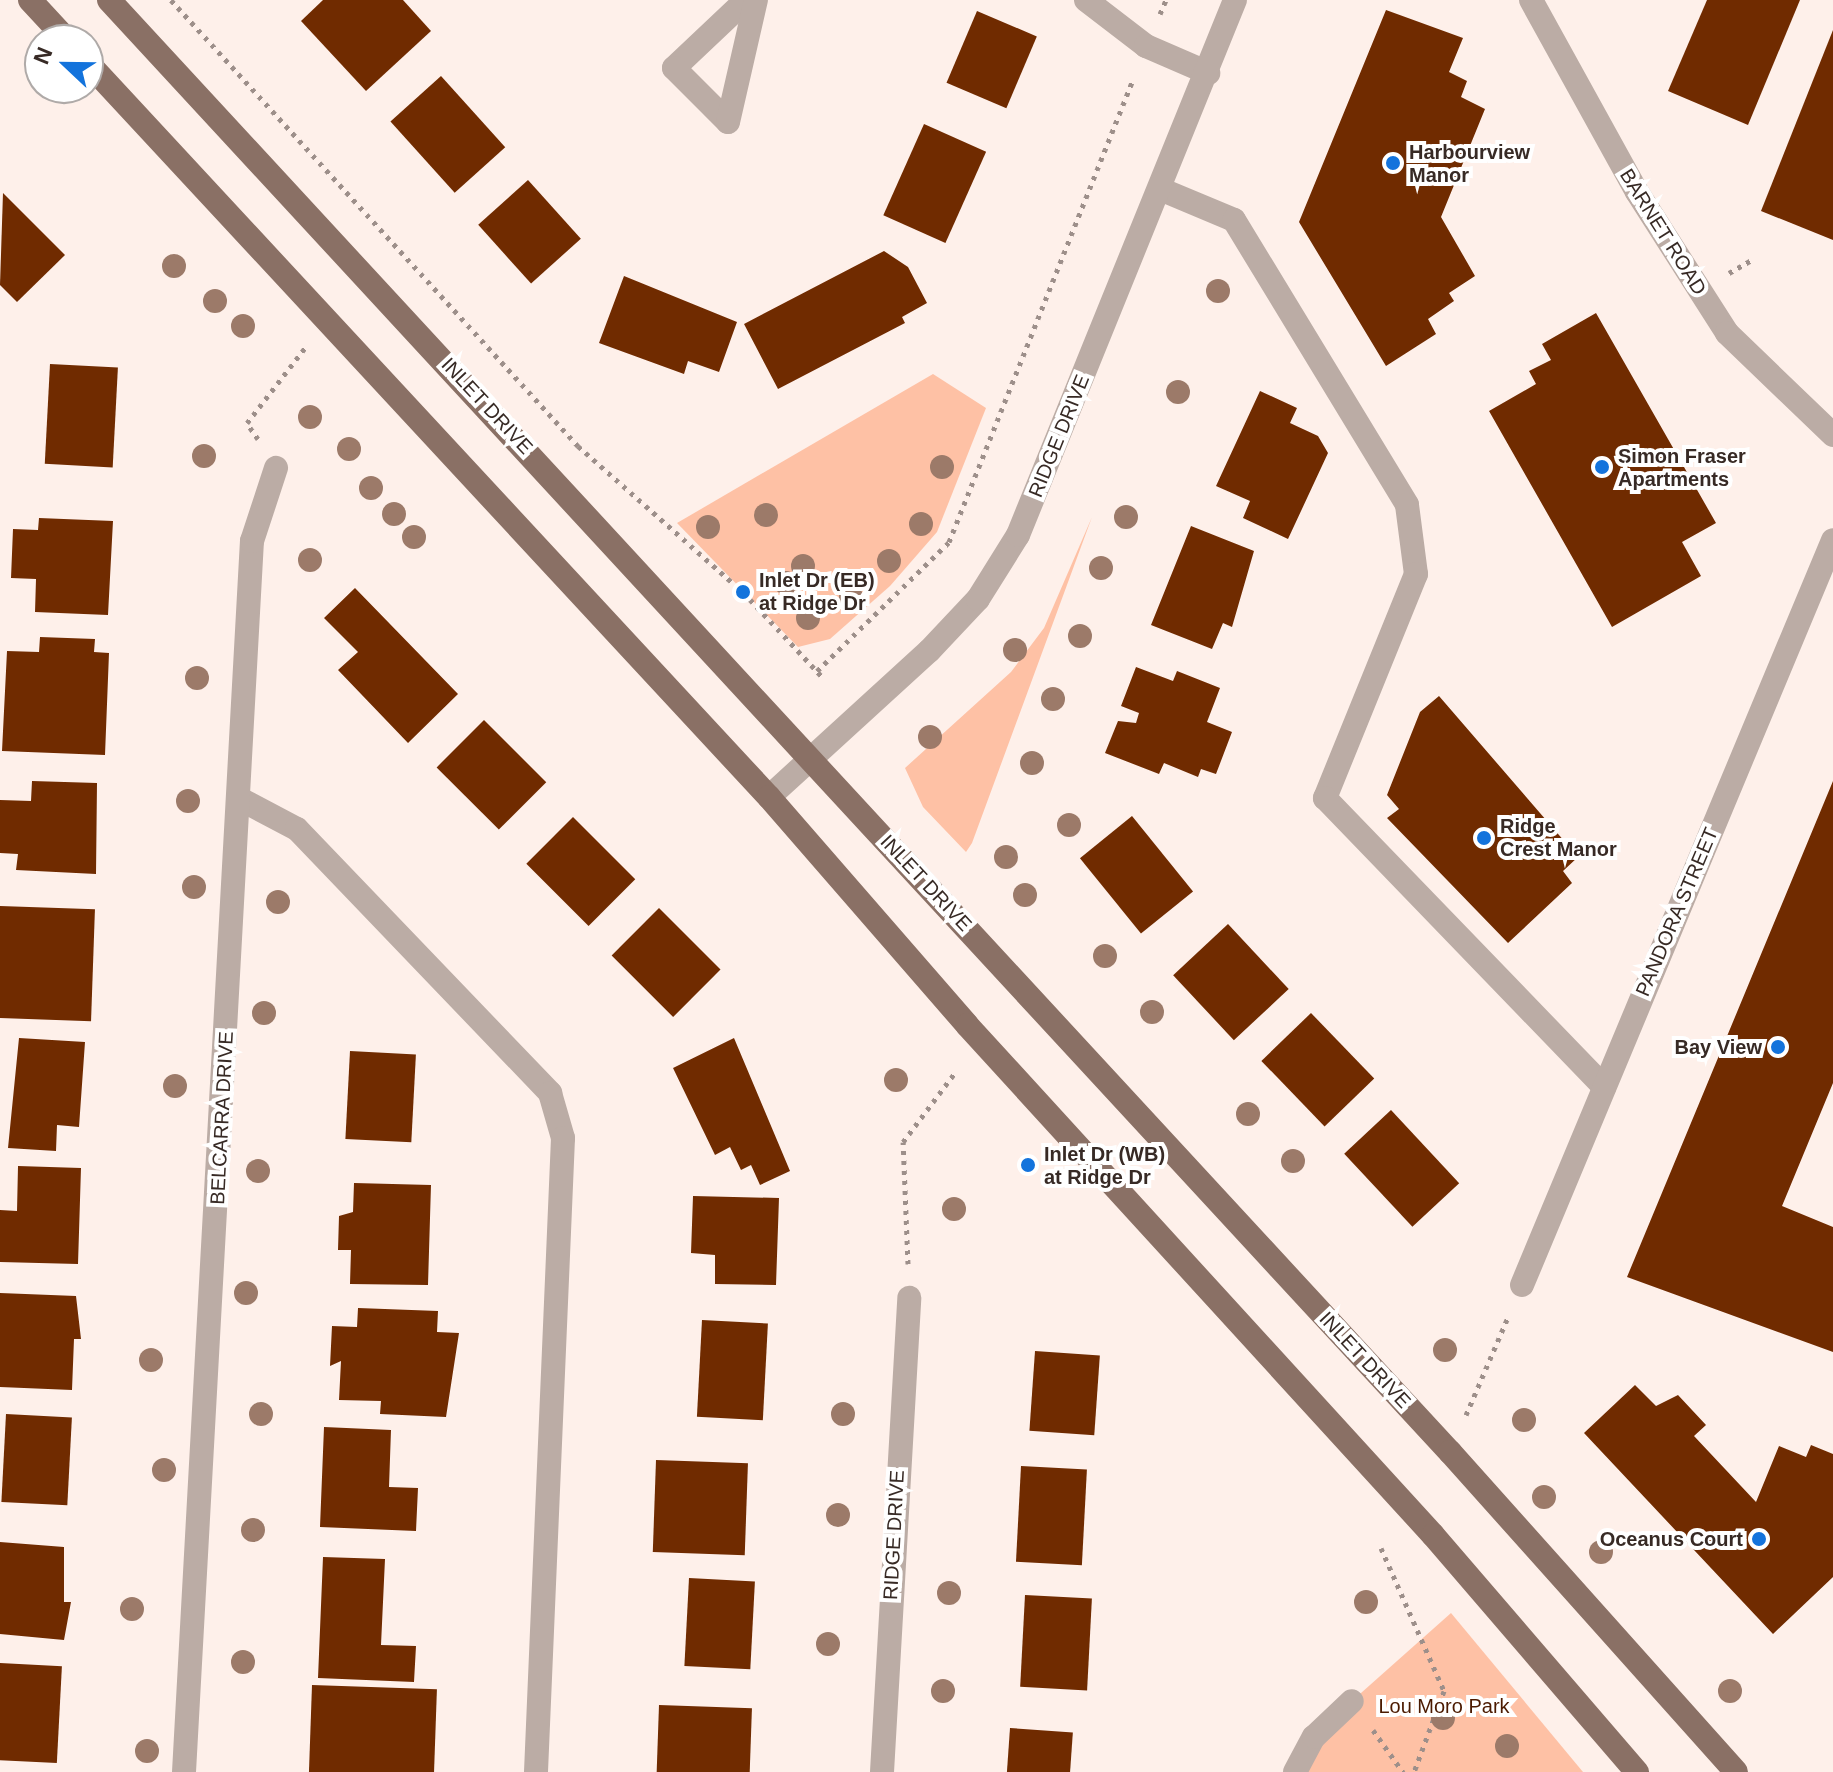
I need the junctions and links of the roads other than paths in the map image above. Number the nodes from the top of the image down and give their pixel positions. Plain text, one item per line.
1 (30, 0) edge
2 (109, 0) edge
3 (746, 0) edge
4 (756, 0) edge
5 (1086, 0) edge
6 (1235, 0) edge
7 (1531, 0) edge
8 (52, 24) edge
9 (1208, 73) junction
10 (104, 80) edge
11 (1160, 189) junction
12 (1833, 435) edge
13 (276, 468) road end
14 (1833, 540) edge
15 (813, 759) junction
16 (769, 797) junction
17 (240, 799) junction
18 (1604, 1087) junction
19 (1522, 1285) road end
20 (909, 1298) road end
21 (1352, 1701) road end
22 (184, 1772) edge
23 (536, 1772) edge
24 (882, 1772) edge
25 (1295, 1772) edge
26 (1637, 1772) edge
27 (1736, 1772) edge

1 - 8 main road
2 - 15 main road, INLET DRIVE
3 - 4 street
5 - 9 street
6 - 9 street, RIDGE DRIVE
7 - 12 street, BARNET ROAD
9 - 11 street, RIDGE DRIVE
10 - 16 main road
11 - 15 street, RIDGE DRIVE
11 - 18 street
13 - 17 street, BELCARRA DRIVE
14 - 18 street, PANDORA STREET
15 - 16 street, RIDGE DRIVE
15 - 27 main road, INLET DRIVE
16 - 26 main road
17 - 22 street, BELCARRA DRIVE
17 - 23 street
18 - 19 street, PANDORA STREET
20 - 24 street, RIDGE DRIVE
21 - 25 street

